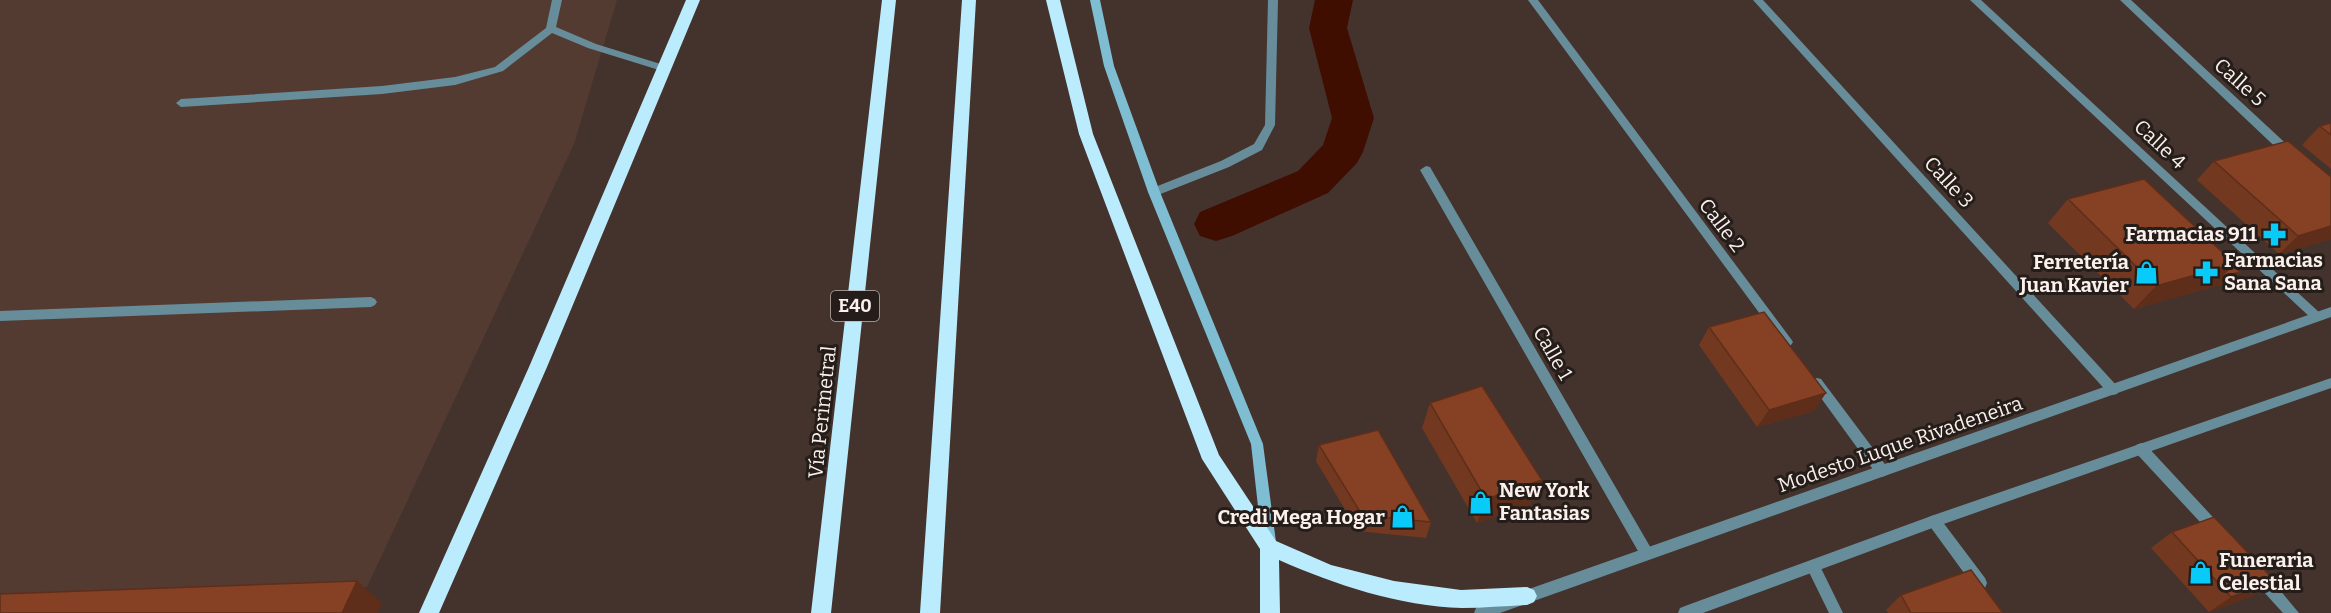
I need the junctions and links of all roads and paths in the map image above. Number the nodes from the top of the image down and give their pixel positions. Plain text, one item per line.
1 (557, 0) edge
2 (693, 0) edge
3 (889, 0) edge
4 (969, 0) edge
5 (1053, 0) edge
6 (1095, 0) edge
7 (1273, 0) edge
8 (1533, 0) edge
9 (1758, 0) edge
10 (1975, 0) edge
11 (2125, 0) edge
12 (551, 29) junction
13 (663, 68) junction
14 (181, 103) dead end
15 (2296, 160) edge
16 (1426, 170) dead end
17 (1154, 192) junction
18 (371, 302) dead end
19 (2331, 312) edge
20 (0, 316) edge
21 (2317, 317) junction
22 (1797, 356) edge
23 (1811, 375) edge
24 (2331, 383) edge
25 (2113, 390) junction
26 (2141, 449) junction
27 (1882, 471) junction
28 (1934, 521) junction
29 (2229, 544) edge
30 (1269, 547) junction
31 (1647, 554) junction
32 (2245, 561) edge
33 (1813, 566) junction
34 (1988, 595) edge
35 (1527, 596) junction
36 (429, 613) edge
37 (821, 613) edge
38 (930, 613) edge
39 (1270, 613) edge
40 (1482, 613) edge
41 (1685, 613) edge
42 (1836, 613) edge
43 (2292, 613) edge

1 - 12 street
2 - 13 highway
3 - 37 highway, Vía Perimetral / E40
4 - 38 highway
5 - 30 highway
6 - 17 main road
7 - 17 street
8 - 22 street, Calle 2
9 - 25 street, Calle 3
10 - 21 street, Calle 4
11 - 15 street, Calle 5
12 - 13 street
12 - 14 street
13 - 36 highway
16 - 31 street, Calle 1
17 - 30 main road
18 - 20 street
19 - 21 street, Modesto Luque Rivadeneira
21 - 25 street, Modesto Luque Rivadeneira
23 - 27 street
24 - 26 street
25 - 27 street, Modesto Luque Rivadeneira
26 - 28 street
26 - 29 street
27 - 31 street, Modesto Luque Rivadeneira
28 - 33 street
28 - 34 street
30 - 35 highway
30 - 39 highway
31 - 35 street, Modesto Luque Rivadeneira
32 - 43 street
33 - 41 street
33 - 42 street
35 - 40 street, Modesto Luque Rivadeneira

